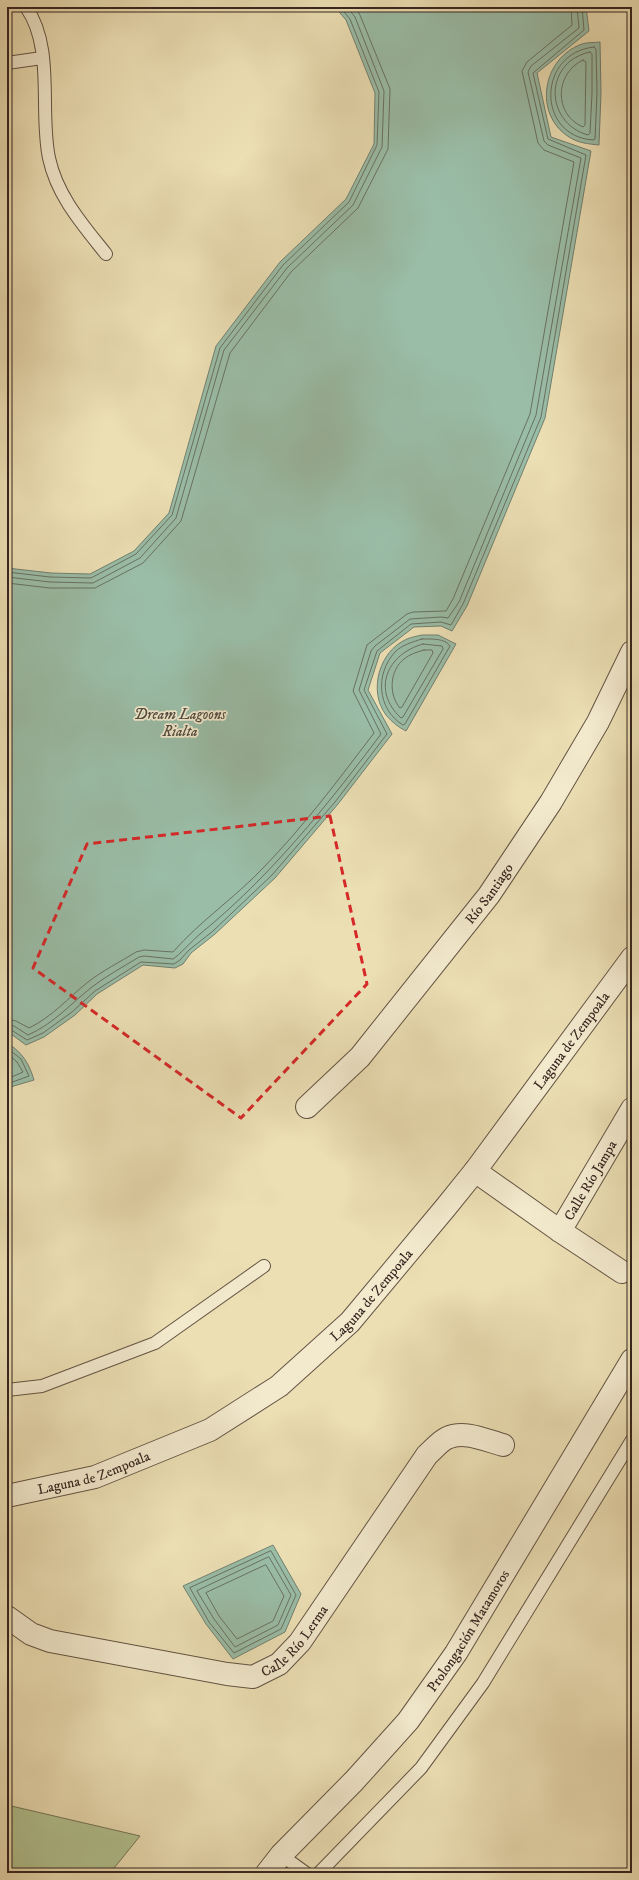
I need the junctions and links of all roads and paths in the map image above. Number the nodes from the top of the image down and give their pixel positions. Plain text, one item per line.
1 (26, 7) edge
2 (42, 58) junction
3 (7, 63) edge
4 (106, 254) dead end
5 (632, 652) edge
6 (632, 958) edge
7 (307, 1107) dead end
8 (632, 1109) edge
9 (475, 1171) junction
10 (560, 1231) junction
11 (264, 1266) dead end
12 (622, 1272) dead end
13 (632, 1360) edge
14 (7, 1390) edge
15 (632, 1440) edge
16 (503, 1445) dead end
17 (7, 1496) edge
18 (7, 1617) edge
19 (281, 1855) junction
20 (267, 1873) edge
21 (306, 1873) edge
22 (319, 1873) edge

1 - 2 lane
2 - 3 lane
2 - 4 lane
5 - 7 street, Río Santiago
6 - 9 street, Laguna de Zempoala
8 - 10 street, Calle Río Jampa
9 - 10 street, Calle Río Jampa
9 - 17 street, Laguna de Zempoala
10 - 12 street, Calle Río Jampa
11 - 14 lane
13 - 19 street, Prolongación Matamoros
15 - 22 lane
16 - 18 street, Calle Río Lerma
19 - 20 street, Prolongación Matamoros
19 - 21 lane

